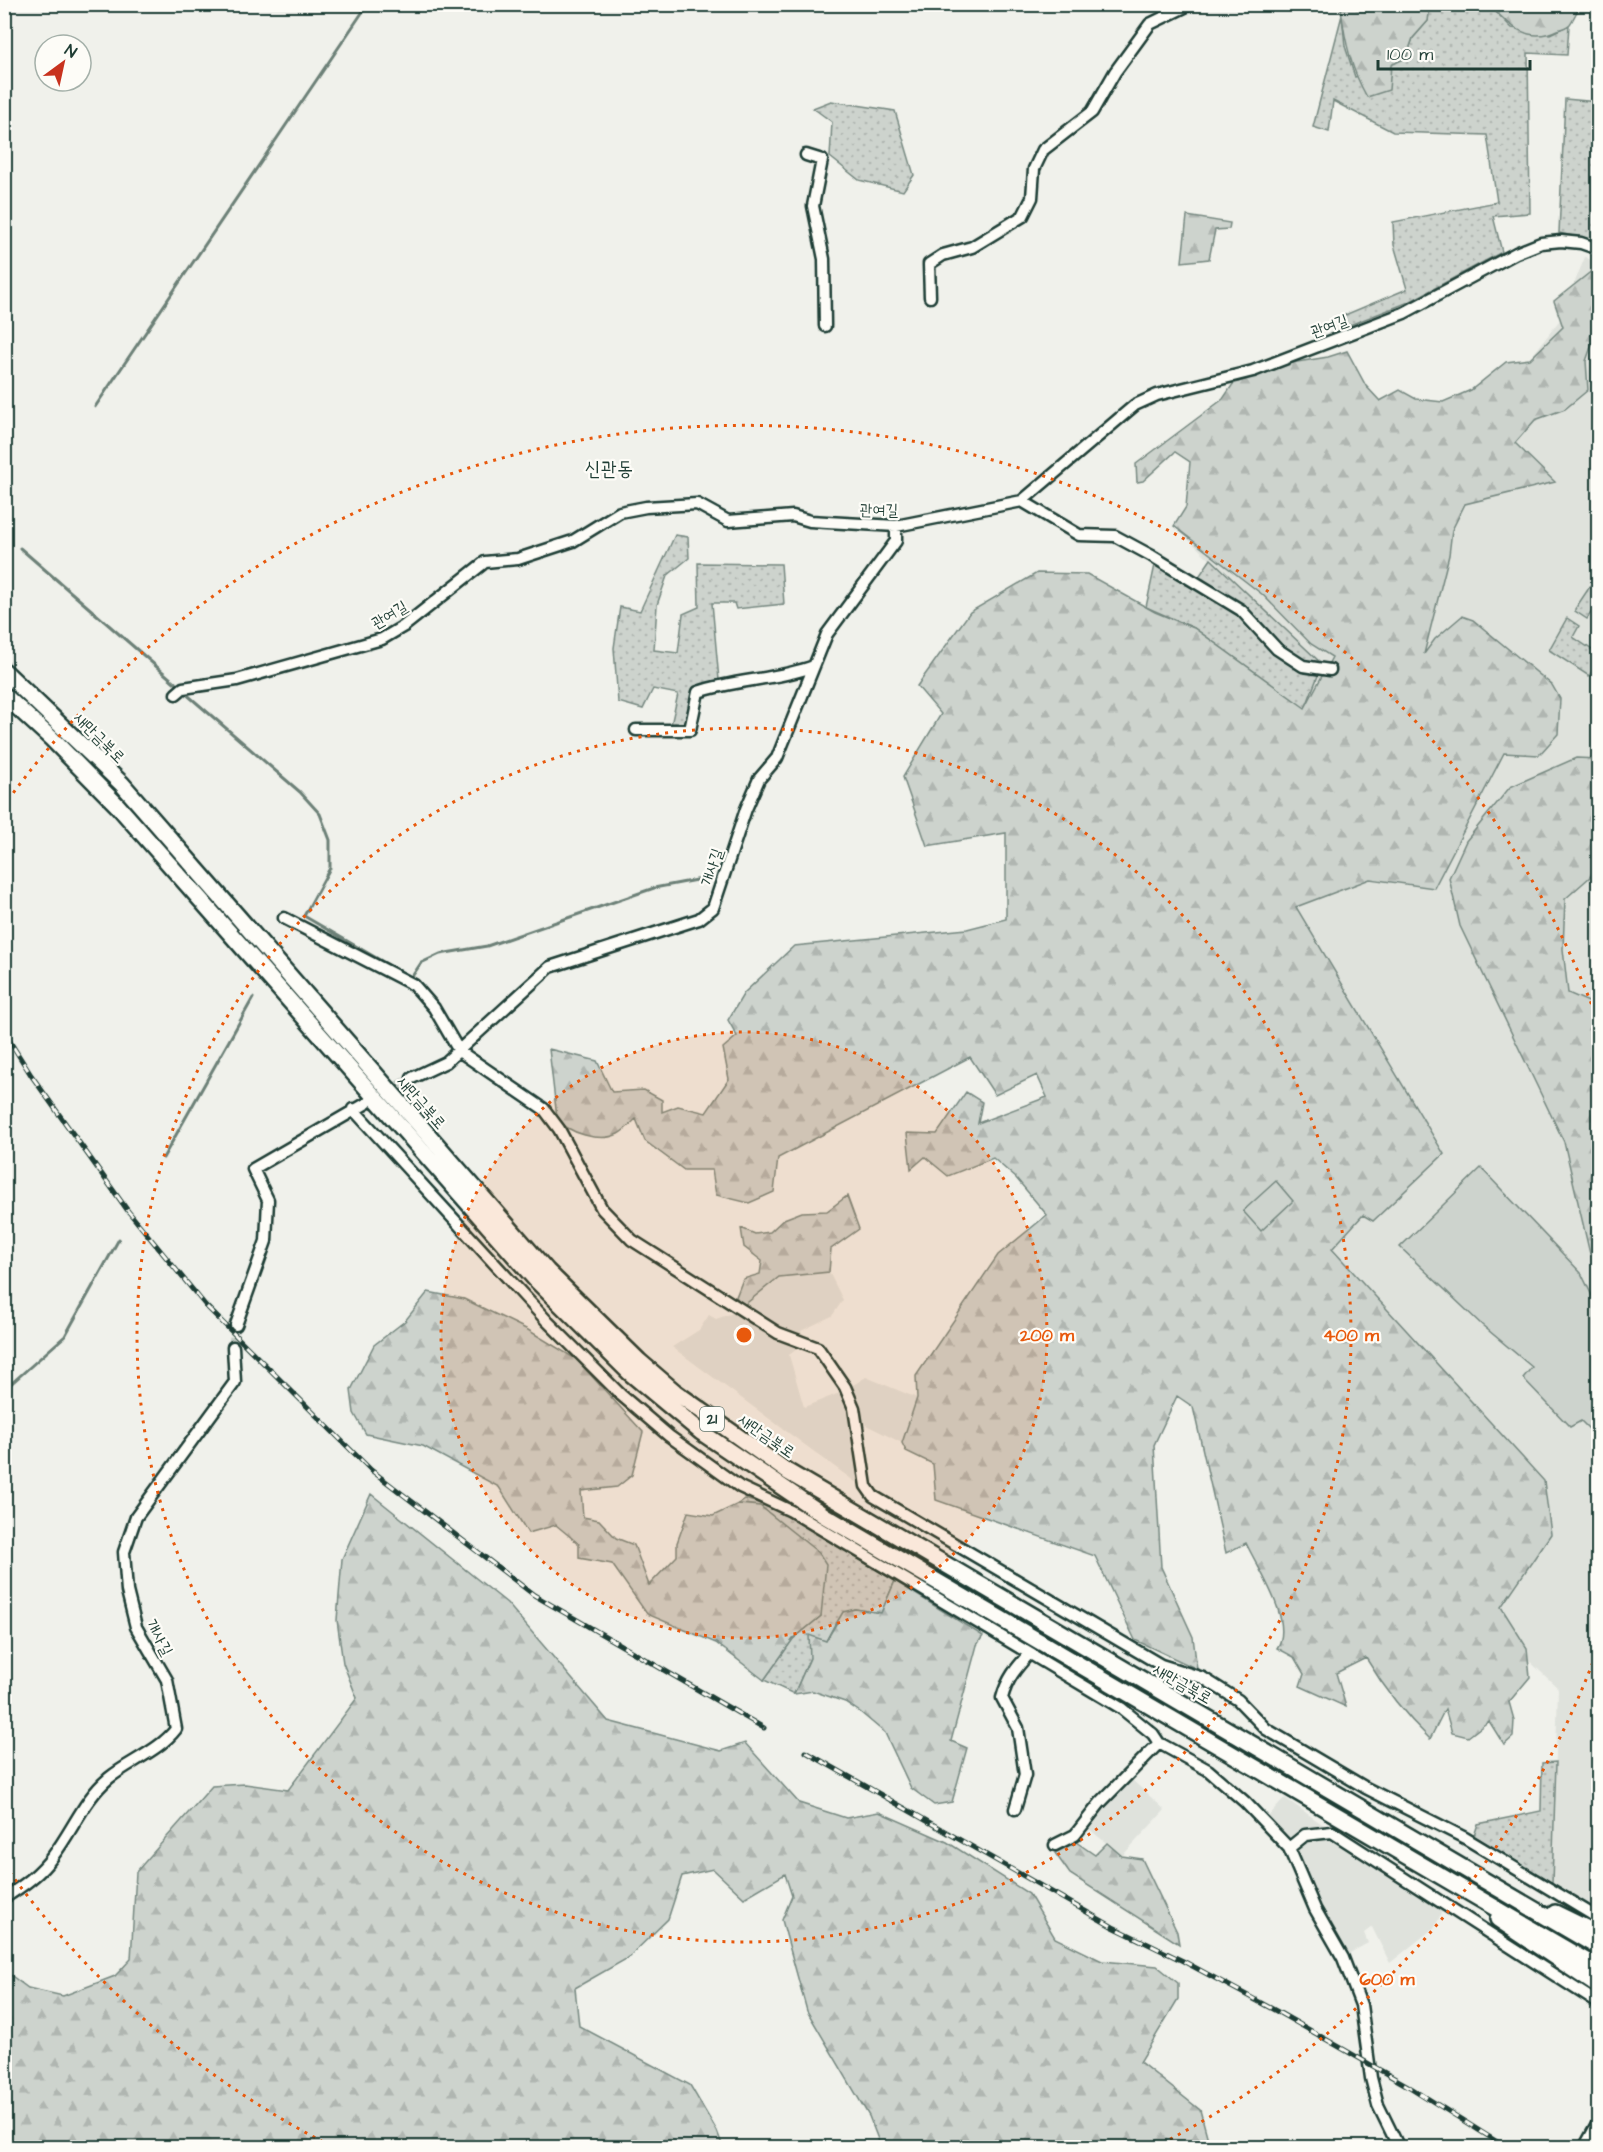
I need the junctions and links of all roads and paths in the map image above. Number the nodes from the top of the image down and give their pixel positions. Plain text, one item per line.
1 (1191, 4) edge
2 (806, 155) dead end
3 (1599, 249) edge
4 (930, 297) dead end
5 (825, 326) dead end
6 (1022, 501) junction
7 (896, 526) junction
8 (814, 666) junction
9 (1330, 670) dead end
10 (4, 671) edge
11 (179, 691) dead end
12 (4, 695) edge
13 (636, 730) dead end
14 (284, 918) dead end
15 (459, 1051) junction
16 (412, 1078) tunnel mouth
17 (367, 1103) tunnel mouth
18 (353, 1109) junction
19 (236, 1325) tunnel mouth
20 (233, 1347) tunnel mouth
21 (1029, 1654) junction
22 (1160, 1743) junction
23 (1015, 1809) dead end
24 (1055, 1845) dead end
25 (1289, 1848) junction
26 (1458, 1884) junction
27 (1508, 1894) junction
28 (4, 1898) edge
29 (1599, 1918) edge
30 (1599, 1934) edge
31 (1599, 1947) edge
32 (1599, 1968) edge
33 (1599, 1986) edge
34 (1599, 2003) edge
35 (1599, 2123) edge
36 (1399, 2148) edge
37 (1584, 2148) edge

1 - 4 street
2 - 5 street
3 - 6 street, 관여길
6 - 7 street, 관여길
6 - 9 street
7 - 8 street, 개사길
7 - 11 street, 관여길
8 - 13 street
8 - 15 street, 개사길
10 - 27 highway, 새만금북로 / 21
12 - 26 highway, 새만금북로 / 21
14 - 15 street
15 - 16 street, 개사길
15 - 29 street
17 - 18 street
18 - 19 street
18 - 21 street
20 - 28 street, 개사길
21 - 22 street
21 - 23 street
22 - 24 street
22 - 25 street
25 - 34 street
25 - 36 street
26 - 32 highway, 새만금북로 / 21
26 - 33 highway
27 - 30 highway
27 - 31 highway, 새만금북로 / 21
35 - 37 street

